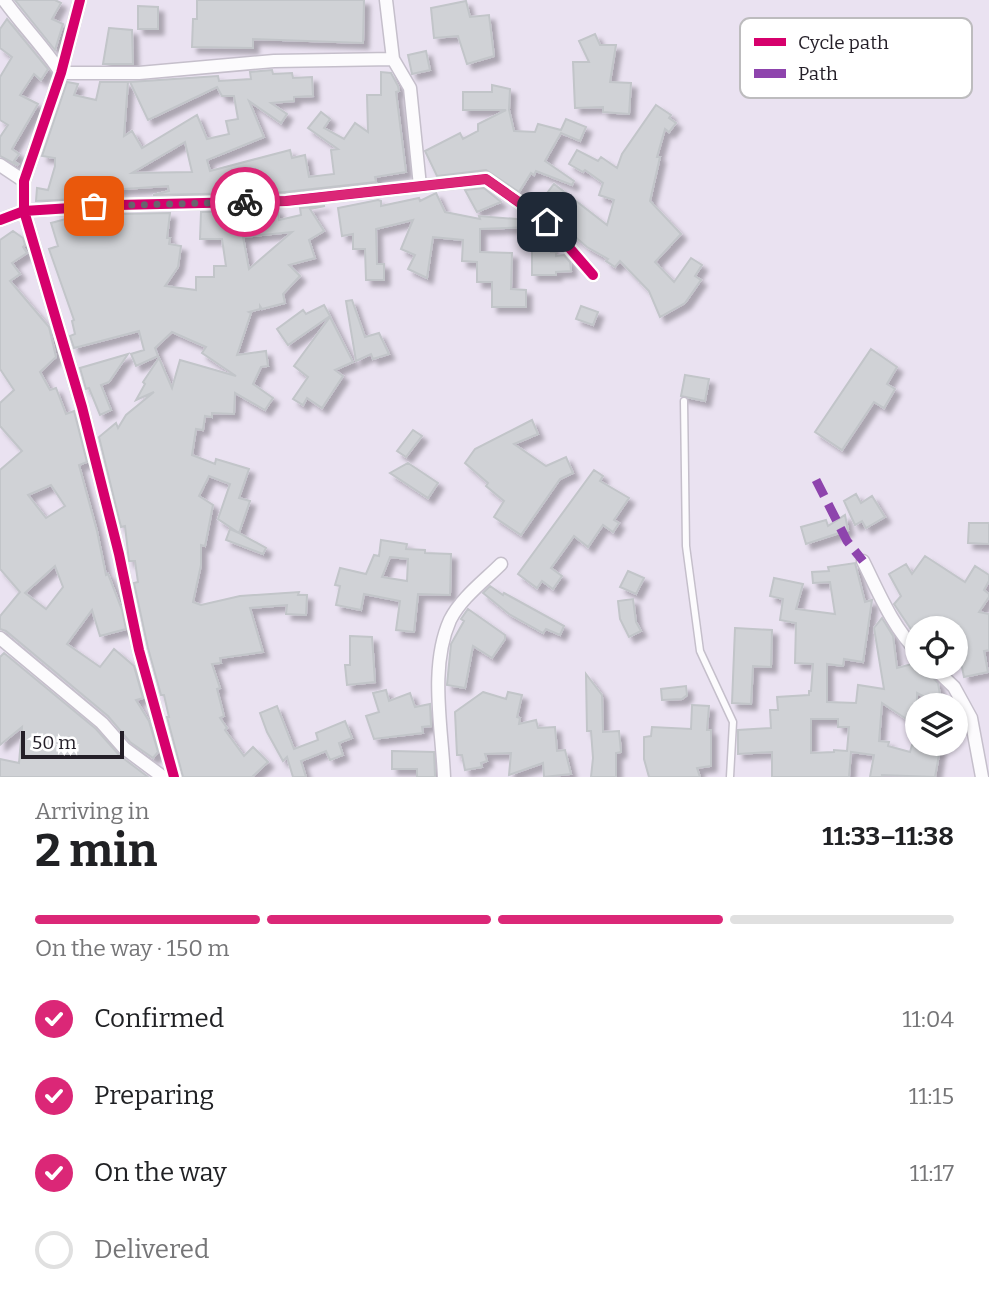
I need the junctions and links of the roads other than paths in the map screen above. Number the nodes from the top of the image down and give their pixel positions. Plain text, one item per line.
1 (4, 0) edge
2 (80, 0) edge
3 (386, 0) edge
4 (393, 59) junction
5 (61, 73) junction
6 (0, 165) edge
7 (24, 181) junction
8 (420, 186) junction
9 (24, 211) junction
10 (0, 220) edge
11 (593, 275) dead end
12 (684, 401) dead end
13 (863, 561) dead end
14 (501, 564) dead end
15 (905, 636) edge
16 (0, 638) edge
17 (946, 679) edge
18 (163, 777) edge
19 (174, 777) edge
20 (444, 777) edge
21 (730, 777) edge
22 (982, 777) edge

1 - 5 street
2 - 5 street
3 - 4 street
4 - 5 street
4 - 8 street
5 - 7 street
6 - 7 street
7 - 9 street
8 - 9 street
8 - 11 street
9 - 10 street
9 - 19 street
12 - 21 lane
13 - 15 street
14 - 20 street
16 - 18 street
17 - 22 street

